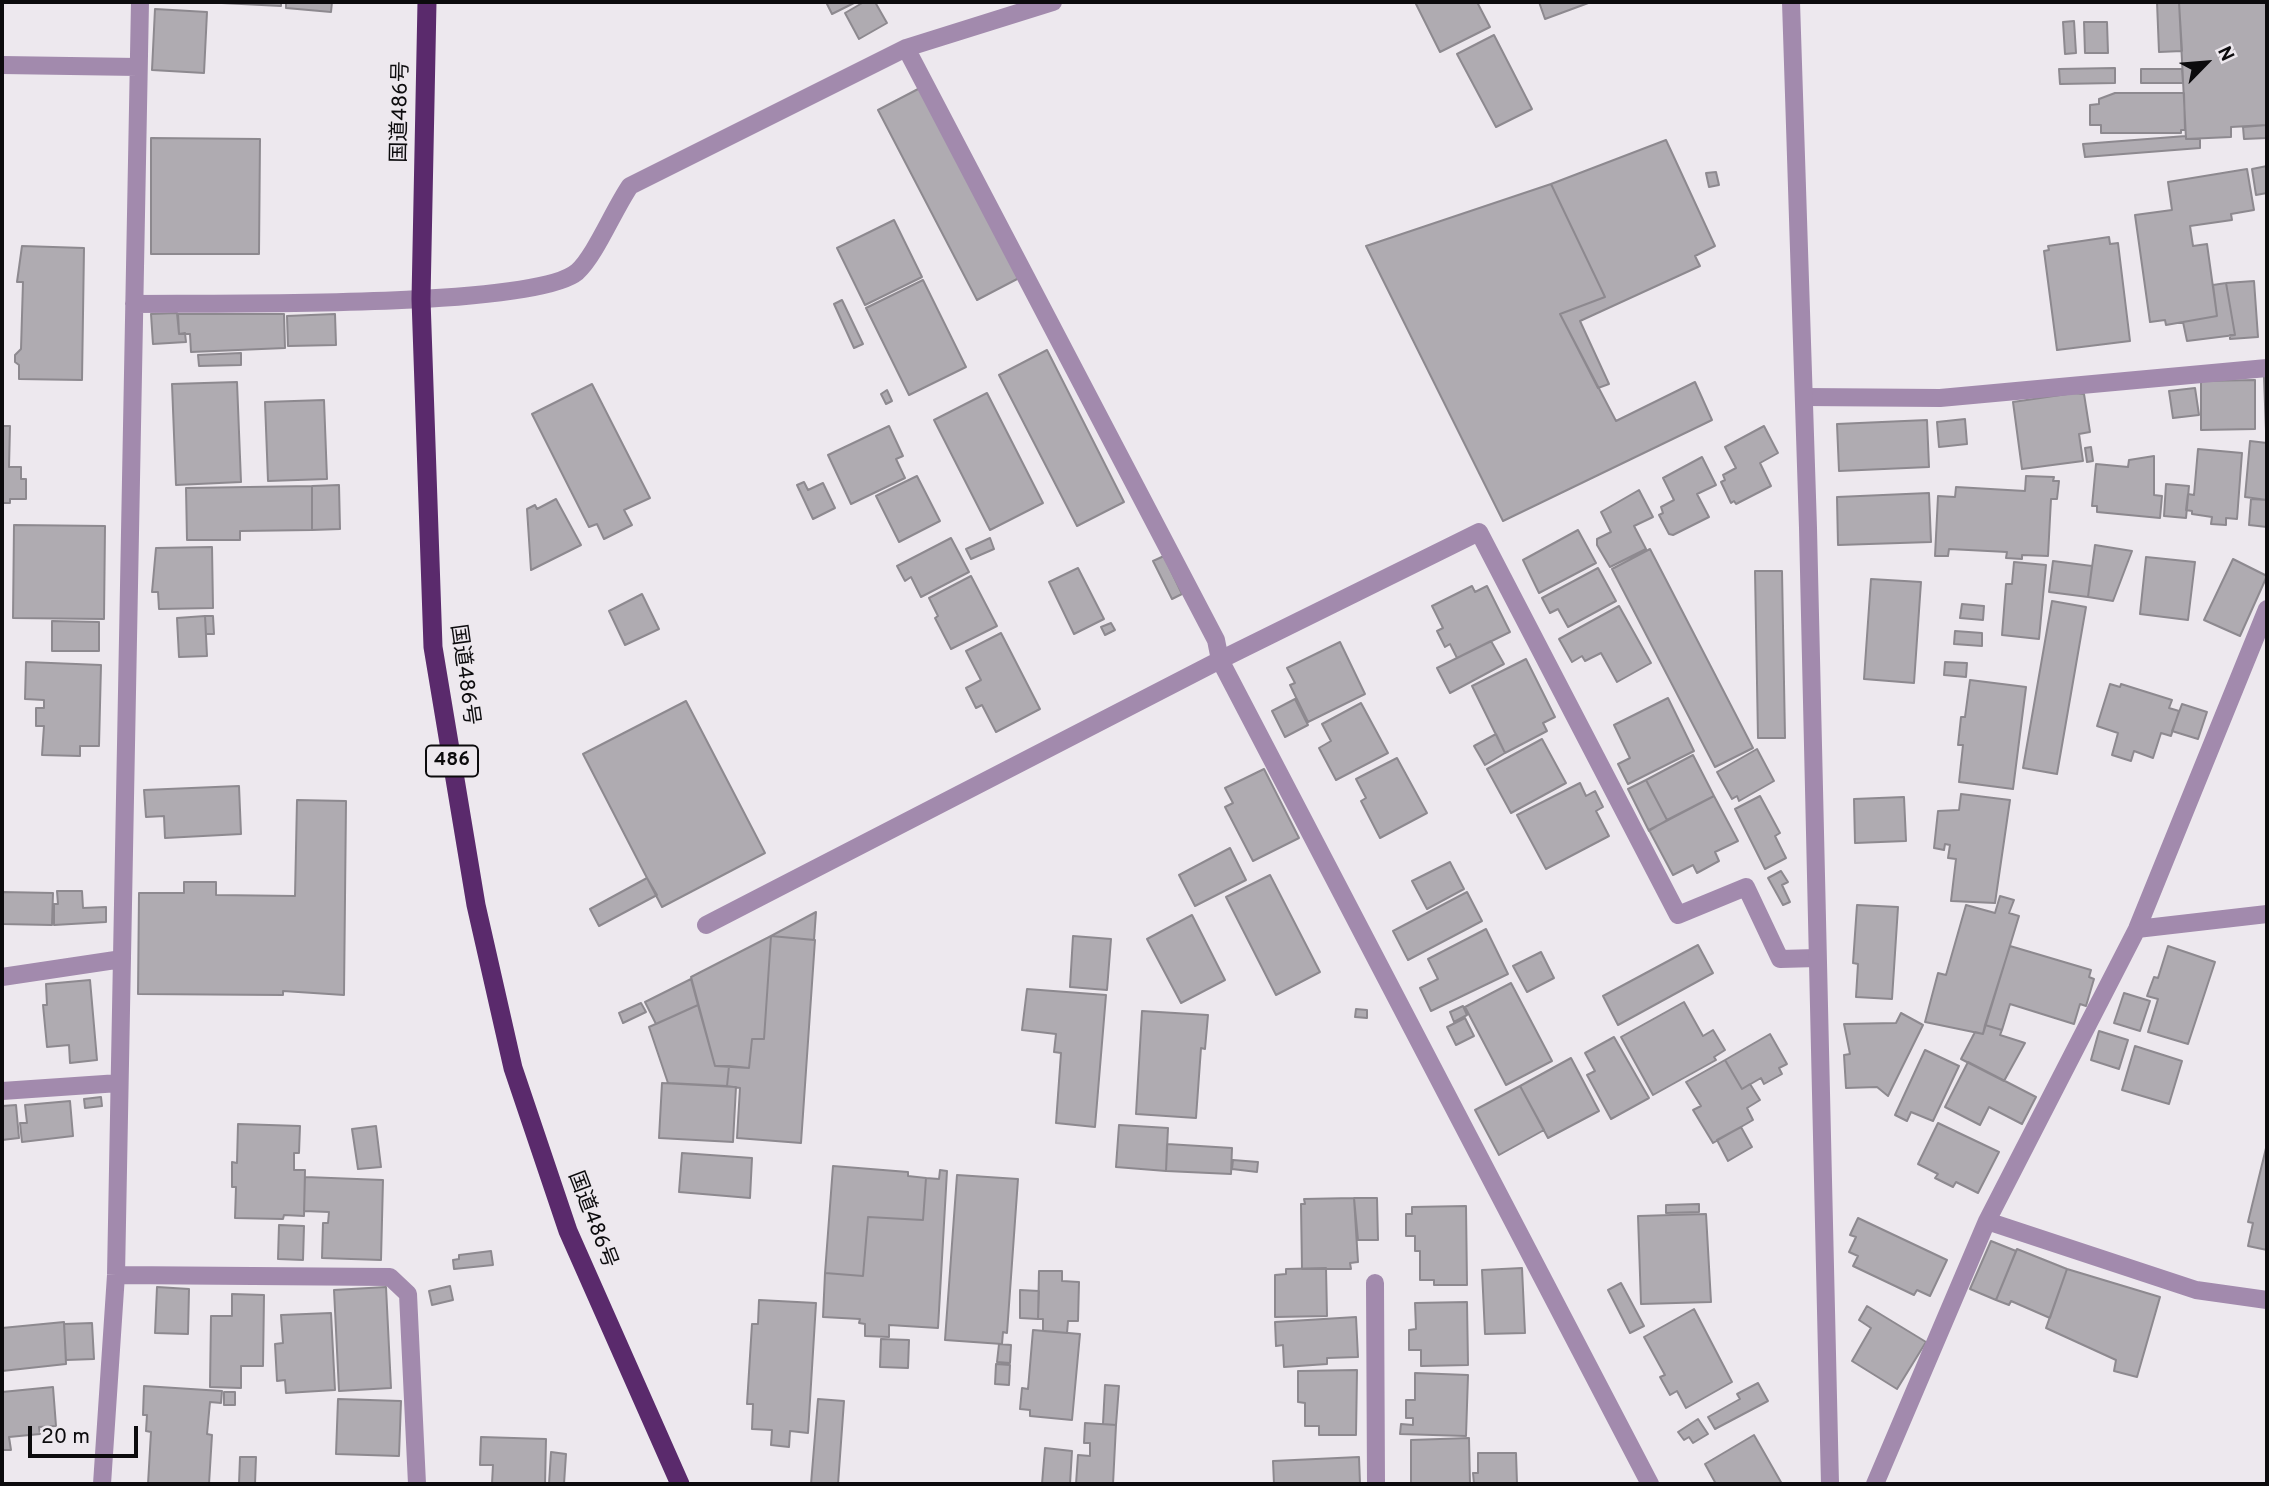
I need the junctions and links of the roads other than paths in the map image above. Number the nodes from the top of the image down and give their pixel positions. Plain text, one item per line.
1 (140, 2) edge
2 (426, 2) edge
3 (1053, 2) edge
4 (1791, 2) edge
5 (906, 48) junction
6 (2, 65) edge
7 (138, 67) junction
8 (421, 299) junction
9 (134, 304) junction
10 (2267, 368) edge
11 (1804, 397) junction
12 (2267, 609) edge
13 (1220, 660) junction
14 (2267, 914) edge
15 (706, 925) dead end
16 (2137, 929) junction
17 (1817, 958) junction
18 (122, 960) junction
19 (2, 977) edge
20 (119, 1083) junction
21 (2, 1091) edge
22 (1987, 1221) junction
23 (116, 1275) junction
24 (1375, 1283) dead end
25 (2267, 1300) edge
26 (102, 1484) edge
27 (418, 1484) edge
28 (680, 1484) edge
29 (1376, 1484) edge
30 (1650, 1484) edge
31 (1830, 1484) edge
32 (1875, 1484) edge

1 - 7 street
2 - 8 highway, 国道486号 / 486
3 - 5 street
4 - 11 street
5 - 8 street
5 - 13 street
6 - 7 street
7 - 9 street
8 - 9 street
8 - 28 highway, 国道486号 / 486
9 - 18 street
10 - 11 street
11 - 17 street
12 - 16 street
13 - 15 street
13 - 17 street
13 - 30 street
14 - 16 street
16 - 22 street
17 - 31 street
18 - 19 street
18 - 20 street
20 - 21 street
20 - 23 street
22 - 25 street
22 - 32 street
23 - 26 street
23 - 27 street
24 - 29 street

